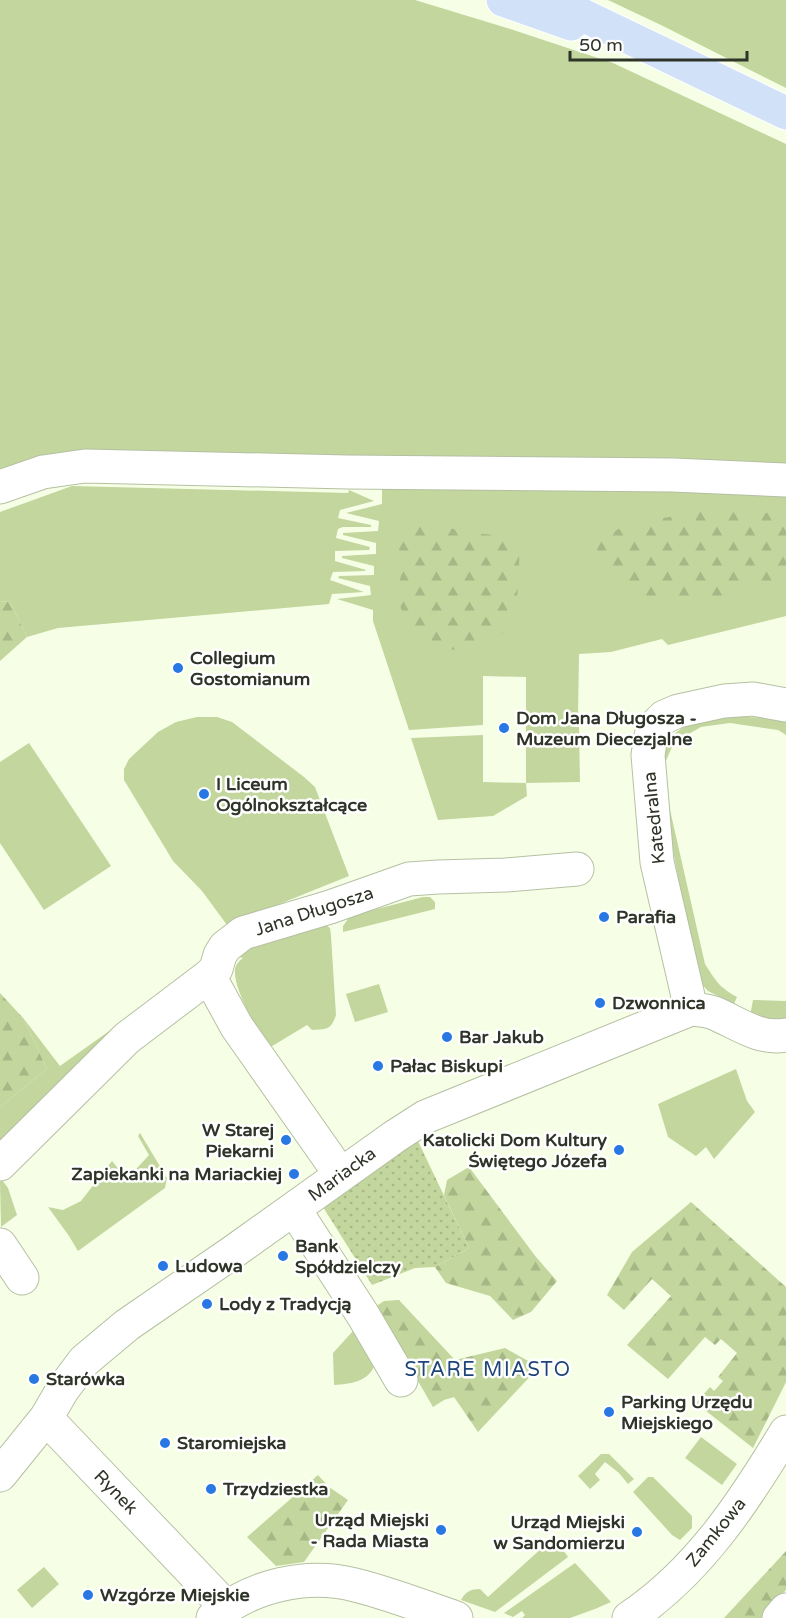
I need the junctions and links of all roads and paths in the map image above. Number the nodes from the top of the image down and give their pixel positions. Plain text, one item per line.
1 (503, 0) edge
2 (551, 0) edge
3 (670, 57) junction
4 (786, 113) edge
5 (786, 480) edge
6 (0, 487) edge
7 (786, 705) edge
8 (577, 869) dead end
9 (209, 976) junction
10 (691, 1009) junction
11 (786, 1035) edge
12 (0, 1164) edge
13 (341, 1175) junction
14 (294, 1209) junction
15 (0, 1245) edge
16 (22, 1278) dead end
17 (401, 1380) dead end
18 (46, 1418) junction
19 (786, 1432) edge
20 (0, 1475) edge
21 (786, 1610) edge
22 (219, 1612) edge
23 (456, 1618) edge
24 (629, 1618) edge
25 (778, 1618) edge

1 - 3 main road
2 - 3 main road
3 - 4 main road
5 - 6 street
7 - 10 street, Katedralna
8 - 9 street, Jana Długosza
9 - 12 street, Jana Długosza
9 - 13 street
10 - 11 street
10 - 13 street, Mariacka
13 - 14 street, Mariacka
14 - 17 street
14 - 18 street, Mariacka
15 - 16 street
18 - 20 street
18 - 22 street, Rynek
19 - 24 street, Zamkowa
21 - 25 street
22 - 23 street

